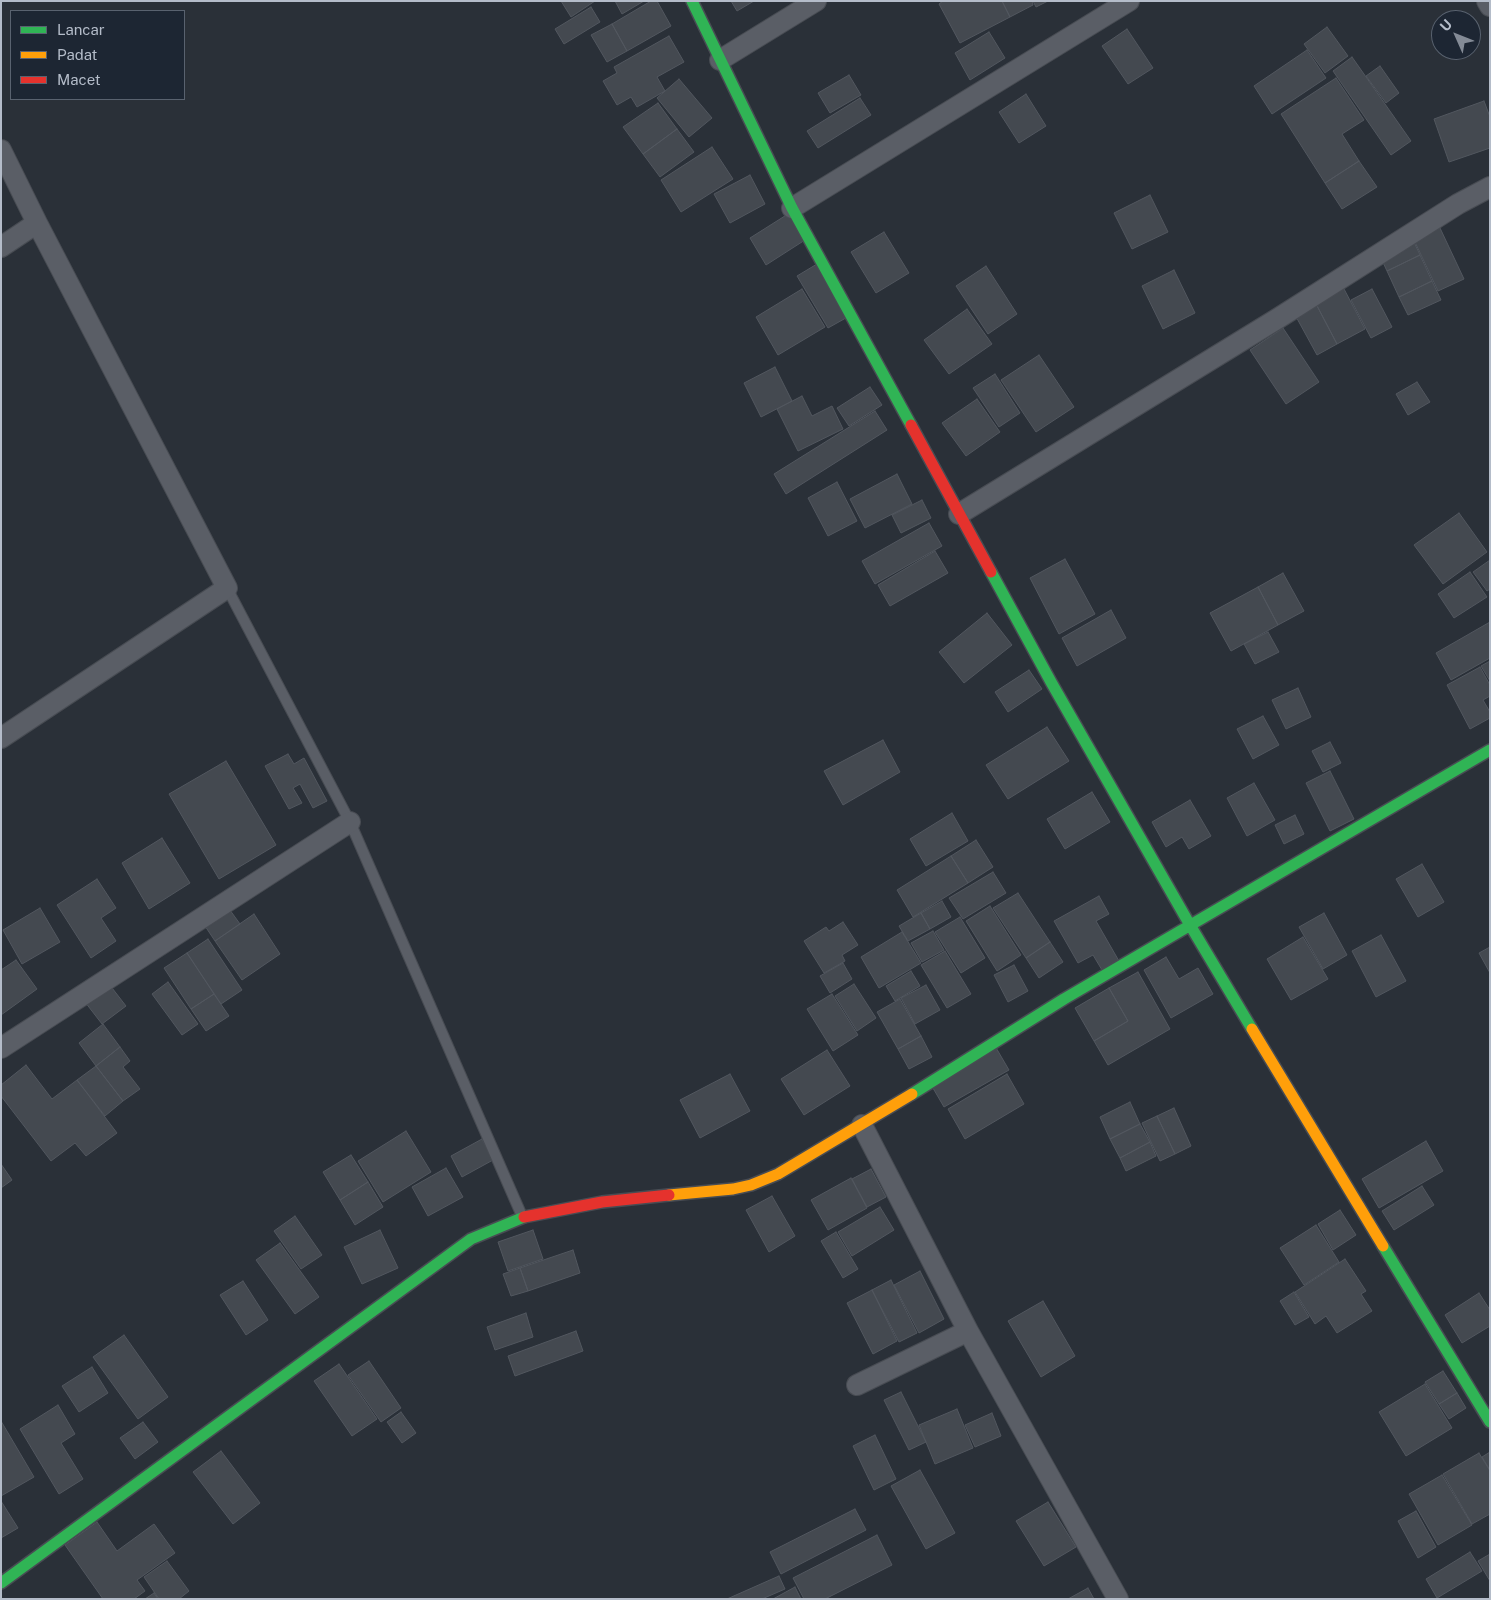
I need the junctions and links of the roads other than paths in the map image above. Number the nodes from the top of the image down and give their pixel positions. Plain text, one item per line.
1 (692, 1) edge
2 (816, 1) edge
3 (1130, 1) edge
4 (1487, 1) edge
5 (1490, 6) edge
6 (720, 60) junction
7 (1, 150) edge
8 (1490, 187) edge
9 (792, 208) junction
10 (37, 223) junction
11 (1, 247) edge
12 (959, 514) junction
13 (227, 588) junction
14 (1, 738) edge
15 (1490, 750) edge
16 (350, 822) junction
17 (1190, 925) junction
18 (1, 1048) edge
19 (862, 1125) junction
20 (523, 1217) junction
21 (968, 1331) junction
22 (857, 1385) dead end
23 (1490, 1422) edge
24 (1, 1583) edge
25 (1118, 1599) edge

1 - 6 street
2 - 6 street
3 - 9 street
4 - 5 street
6 - 9 street
7 - 10 street
8 - 12 street
9 - 12 street
10 - 11 street
10 - 13 street
12 - 17 street
13 - 14 street
13 - 16 lane
15 - 17 street
16 - 18 street
16 - 20 lane
17 - 19 street
17 - 23 street
19 - 20 street
19 - 21 street
20 - 24 street
21 - 22 street
21 - 25 street

